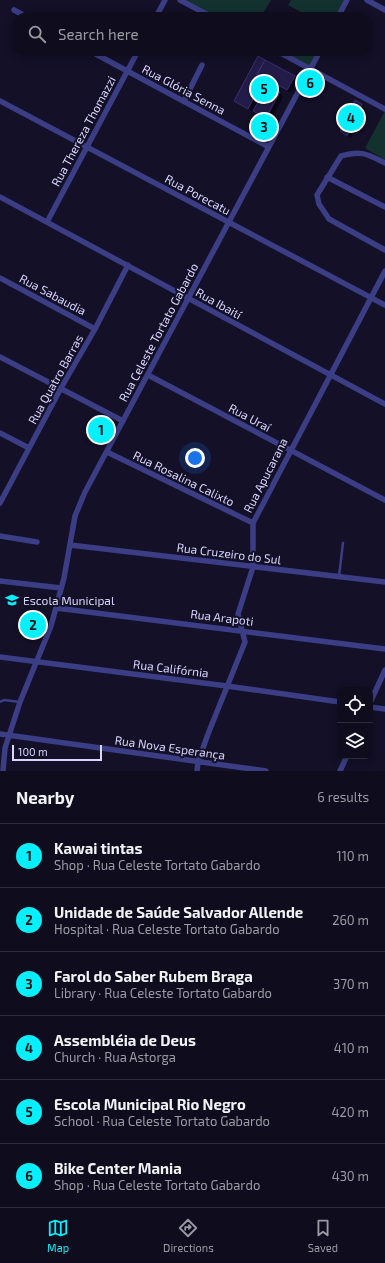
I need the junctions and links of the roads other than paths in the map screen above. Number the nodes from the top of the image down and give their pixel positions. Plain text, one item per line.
1 (165, 0) edge
2 (180, 0) edge
3 (347, 0) edge
4 (367, 0) edge
5 (14, 10) dead end
6 (385, 10) edge
7 (18, 12) edge
8 (159, 12) edge
9 (203, 12) edge
10 (341, 12) edge
11 (99, 56) edge
12 (135, 56) edge
13 (287, 56) edge
14 (317, 56) edge
15 (202, 65) dead end
16 (311, 68) junction
17 (127, 71) junction
18 (0, 101) edge
19 (184, 101) junction
20 (385, 109) edge
21 (87, 147) junction
22 (269, 147) junction
23 (385, 163) edge
24 (327, 177) junction
25 (0, 197) edge
26 (385, 207) edge
27 (47, 222) junction
28 (229, 223) junction
29 (385, 250) edge
30 (128, 265) junction
31 (385, 270) edge
32 (0, 278) edge
33 (370, 298) junction
34 (188, 299) junction
35 (385, 305) edge
36 (95, 329) junction
37 (0, 357) edge
38 (148, 375) junction
39 (330, 376) junction
40 (61, 388) junction
41 (385, 404) edge
42 (123, 421) junction
43 (0, 433) edge
44 (29, 448) junction
45 (290, 451) junction
46 (107, 452) junction
47 (385, 500) edge
48 (0, 503) edge
49 (253, 523) junction
50 (0, 536) edge
51 (37, 542) dead end
52 (343, 543) dead end
53 (70, 544) junction
54 (253, 567) junction
55 (339, 577) junction
56 (0, 581) edge
57 (385, 582) edge
58 (61, 588) junction
59 (56, 608) junction
60 (243, 631) junction
61 (385, 649) edge
62 (0, 657) edge
63 (36, 662) junction
64 (385, 670) edge
65 (227, 686) junction
66 (373, 696) edge
67 (0, 702) edge
68 (20, 702) junction
69 (337, 702) edge
70 (373, 707) edge
71 (385, 709) edge
72 (0, 734) edge
73 (9, 736) junction
74 (346, 759) edge
75 (198, 762) junction
76 (3, 771) edge
77 (197, 771) edge
78 (266, 771) edge
79 (340, 771) edge

1 - 8 street
2 - 9 street
3 - 10 street
4 - 6 street
5 - 7 street
11 - 17 street, Rua Glória Senna
12 - 17 street, Rua Thereza Thomazzi
13 - 16 street
14 - 16 street, Rua Celeste Tortato Gabardo
15 - 19 street
16 - 20 street
16 - 22 street, Rua Celeste Tortato Gabardo
17 - 19 street, Rua Glória Senna
17 - 21 street, Rua Thereza Thomazzi
18 - 21 street, Rua Porecatu
19 - 22 street, Rua Glória Senna
21 - 27 street, Rua Thereza Thomazzi
21 - 28 street, Rua Porecatu
22 - 28 street, Rua Celeste Tortato Gabardo
23 - 24 street
24 - 26 street
24 - 29 street
25 - 27 street, Rua Ibaití
27 - 30 street, Rua Ibaití
28 - 33 street, Rua Porecatu
28 - 34 street, Rua Celeste Tortato Gabardo
30 - 34 street, Rua Ibaití
30 - 36 street, Rua Quatro Barras
31 - 33 street, Rua Apucarana
32 - 36 street, Rua Sabaudia
33 - 35 street, Rua Porecatu
33 - 39 street, Rua Apucarana
34 - 38 street, Rua Celeste Tortato Gabardo
34 - 39 street, Rua Ibaití
36 - 40 street, Rua Quatro Barras
37 - 40 street
38 - 42 street, Rua Celeste Tortato Gabardo
38 - 45 street, Rua Uraí
39 - 41 street, Rua Ibaití
39 - 45 street, Rua Apucarana
40 - 42 street
40 - 44 street, Rua Quatro Barras
42 - 46 street, Rua Celeste Tortato Gabardo
43 - 44 street
44 - 48 street, Rua Quatro Barras
45 - 47 street, Rua Uraí
45 - 49 street, Rua Apucarana
46 - 49 street, Rua Rosalina Calixto
46 - 53 street, Rua Celeste Tortato Gabardo
49 - 54 street, Rua Apucarana
50 - 51 street
52 - 55 lane
53 - 54 street, Rua Cruzeiro do Sul
53 - 58 street, Rua Celeste Tortato Gabardo
54 - 55 street, Rua Cruzeiro do Sul
54 - 60 street, Rua Apucarana
55 - 57 street, Rua Cruzeiro do Sul
56 - 58 street
58 - 59 street, Rua Celeste Tortato Gabardo
59 - 60 street, Rua Arapoti
59 - 63 street, Rua Celeste Tortato Gabardo
60 - 61 street, Rua Arapoti
60 - 65 street, Rua Apucarana
62 - 63 street, Rua Califórnia
63 - 65 street, Rua Califórnia
63 - 68 street, Rua Celeste Tortato Gabardo
64 - 66 street
65 - 69 street, Rua Califórnia
65 - 75 street, Rua Apucarana
67 - 68 lane
68 - 73 street, Rua Celeste Tortato Gabardo
70 - 71 street
72 - 73 street, Rua Nova Esperança
73 - 75 street, Rua Nova Esperança
73 - 76 street, Rua Celeste Tortato Gabardo
74 - 79 street
75 - 77 street, Rua Apucarana
75 - 78 street, Rua Nova Esperança

